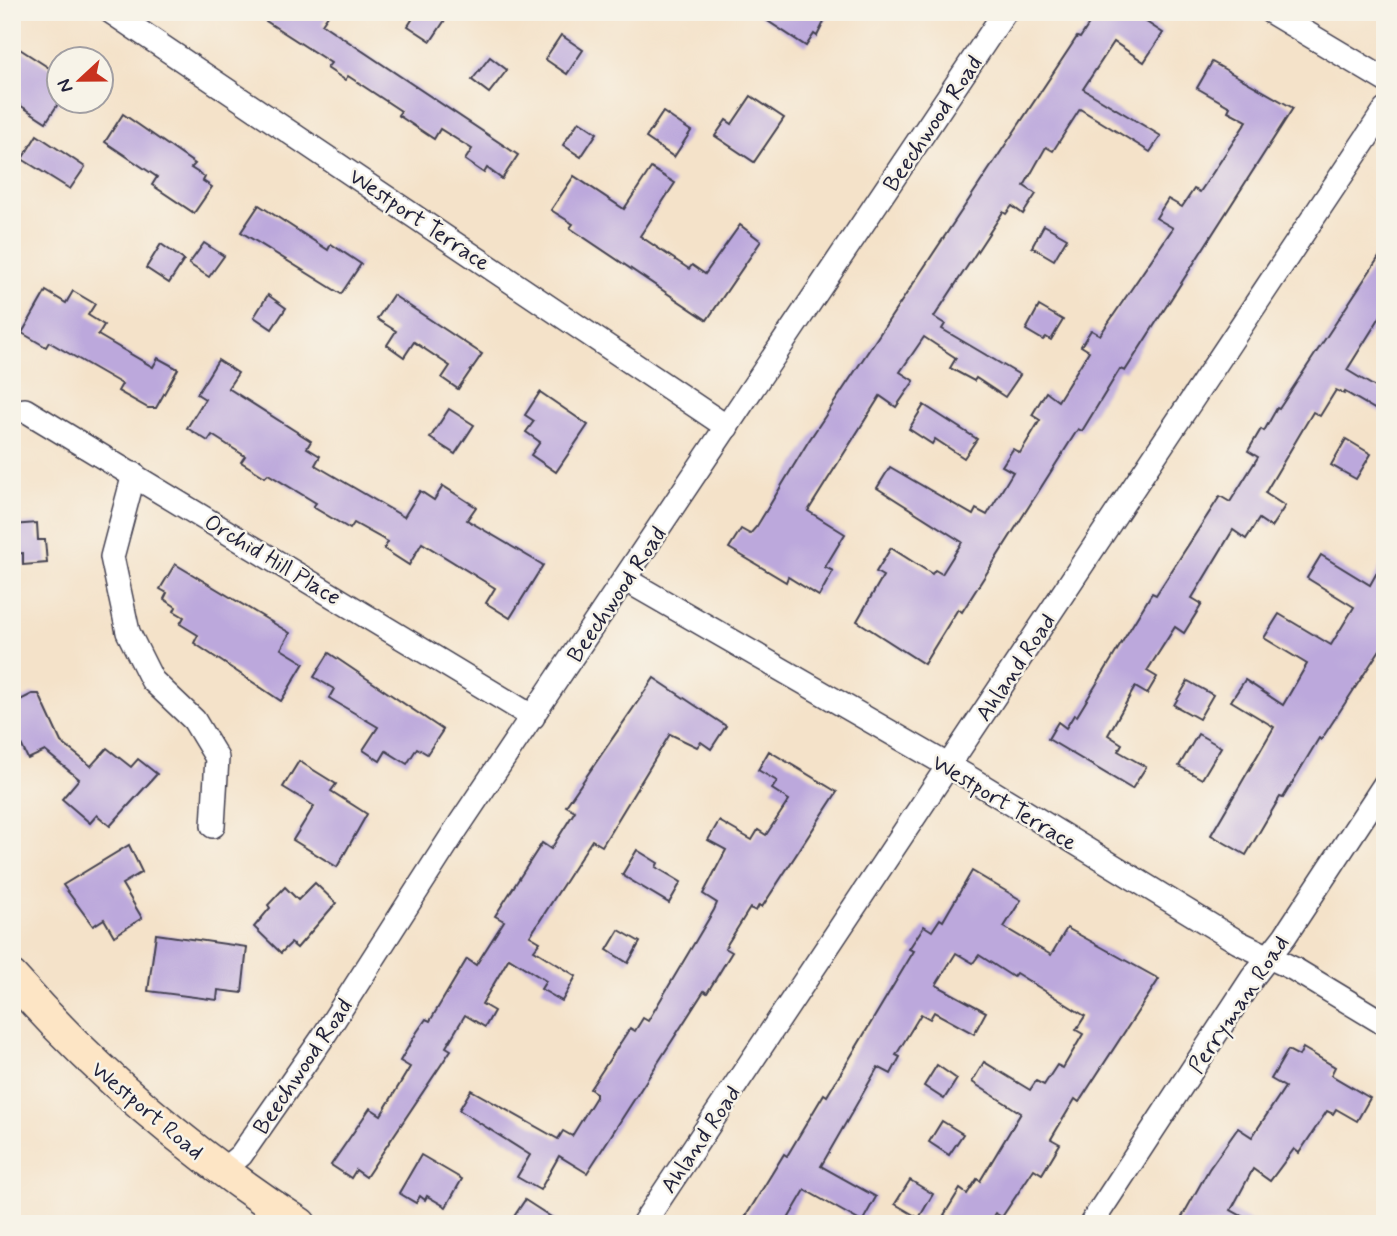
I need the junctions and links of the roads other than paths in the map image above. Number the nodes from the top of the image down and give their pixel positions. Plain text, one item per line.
1 (111, 12) edge
2 (1005, 12) edge
3 (1271, 12) edge
4 (1385, 80) edge
5 (1385, 110) edge
6 (12, 413) edge
7 (727, 427) junction
8 (134, 474) junction
9 (626, 580) junction
10 (533, 717) junction
11 (949, 766) junction
12 (1385, 784) edge
13 (212, 827) dead end
14 (1268, 956) junction
15 (12, 977) edge
16 (1385, 1024) edge
17 (222, 1171) junction
18 (300, 1224) edge
19 (643, 1224) edge
20 (1091, 1224) edge

1 - 7 street, Westport Terrace
2 - 7 street, Beechwood Road
3 - 4 street
5 - 11 street, Ahland Road
6 - 8 street, Orchid Hill Place
7 - 9 street, Beechwood Road
8 - 10 street, Orchid Hill Place
8 - 13 street
9 - 10 street, Beechwood Road
9 - 11 street, Westport Terrace
10 - 17 street, Beechwood Road
11 - 14 street, Westport Terrace
11 - 19 street, Ahland Road
12 - 14 street, Perryman Road
14 - 16 street, Westport Terrace
14 - 20 street, Perryman Road
15 - 17 main road, Westport Road
17 - 18 main road, Westport Road

